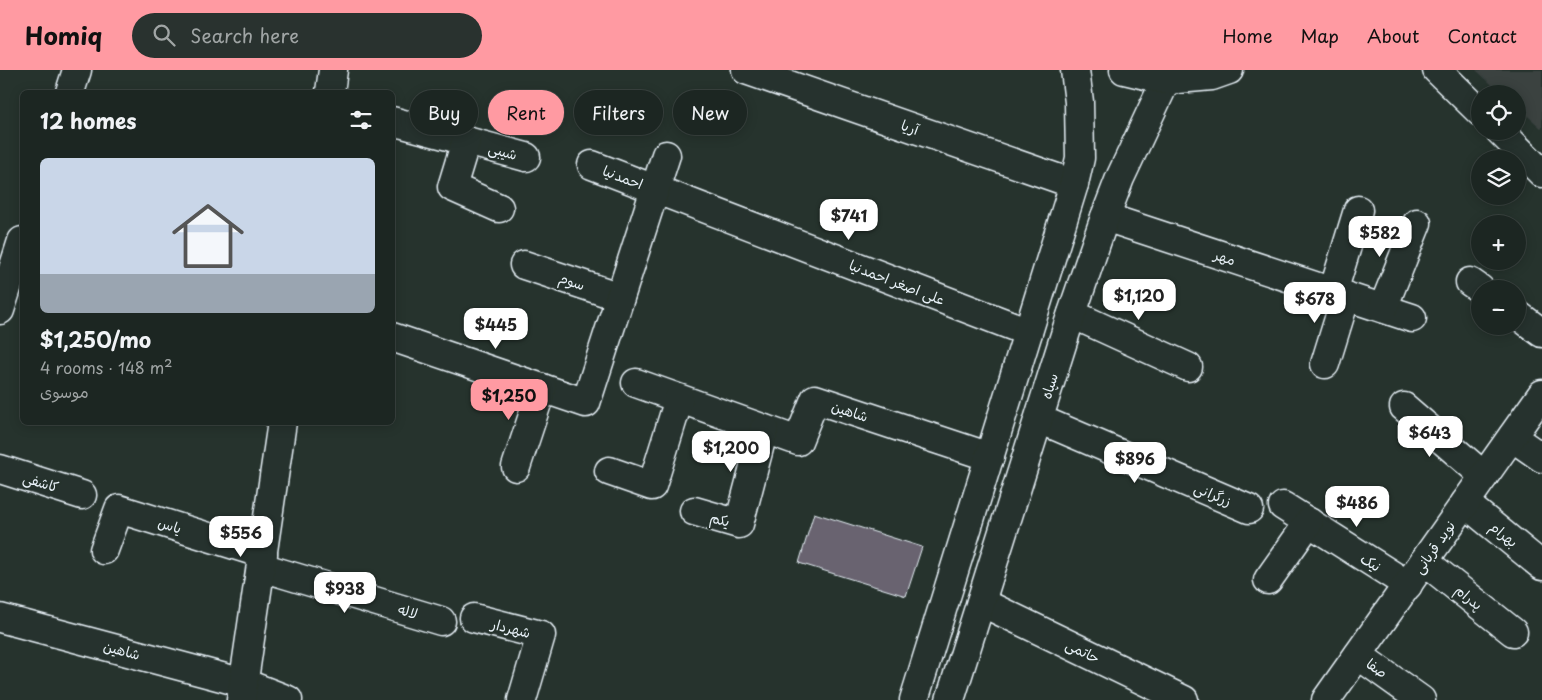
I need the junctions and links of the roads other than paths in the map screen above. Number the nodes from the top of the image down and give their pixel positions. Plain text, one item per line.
1 (77, 70) edge
2 (333, 70) edge
3 (746, 70) edge
4 (1075, 70) edge
5 (1124, 70) edge
6 (1229, 70) edge
7 (1437, 70) edge
8 (1166, 80) junction
9 (71, 90) edge
10 (330, 90) edge
11 (1471, 103) edge
12 (395, 122) edge
13 (1509, 140) edge
14 (466, 141) junction
15 (666, 155) dead end
16 (526, 157) dead end
17 (592, 165) dead end
18 (1542, 173) edge
19 (1074, 184) junction
20 (654, 189) junction
21 (499, 208) dead end
22 (1358, 210) dead end
23 (1105, 216) junction
24 (1417, 223) dead end
25 (20, 249) edge
26 (524, 265) dead end
27 (1340, 294) junction
28 (620, 297) junction
29 (7, 298) edge
30 (1383, 308) junction
31 (1072, 314) junction
32 (1412, 318) dead end
33 (1526, 321) edge
34 (1028, 332) junction
35 (1542, 333) edge
36 (395, 338) edge
37 (1325, 364) dead end
38 (1188, 367) dead end
39 (636, 383) dead end
40 (542, 388) junction
41 (1542, 394) edge
42 (679, 399) junction
43 (1404, 407) dead end
44 (1039, 419) junction
45 (282, 425) edge
46 (764, 429) junction
47 (1512, 437) junction
48 (990, 457) junction
49 (1542, 458) edge
50 (516, 467) dead end
51 (0, 469) edge
52 (609, 471) dead end
53 (1484, 476) junction
54 (82, 495) dead end
55 (1465, 503) junction
56 (1283, 506) dead end
57 (1249, 509) dead end
58 (694, 512) dead end
59 (1309, 522) junction
60 (104, 550) dead end
61 (262, 560) junction
62 (1424, 561) junction
63 (1542, 566) edge
64 (1268, 580) dead end
65 (1408, 585) junction
66 (981, 602) junction
67 (0, 618) edge
68 (474, 618) dead end
69 (441, 621) dead end
70 (1513, 632) dead end
71 (1358, 655) junction
72 (243, 691) edge
73 (288, 700) edge
74 (522, 700) edge
75 (914, 700) edge
76 (950, 700) edge
77 (1184, 700) edge
78 (1326, 700) edge
79 (1421, 700) edge

1 - 9 main road
2 - 10 main road
3 - 19 main road, آریا
4 - 19 main road
5 - 8 main road
6 - 8 main road
7 - 11 main road
8 - 23 main road, سپاه
12 - 14 main road, شیبی
13 - 18 main road
14 - 16 main road, شیبی
14 - 21 main road
15 - 20 main road
17 - 20 main road, احمدنیا
19 - 34 main road
20 - 28 main road
20 - 34 main road, علی اصغر احمدنیا
22 - 27 main road
23 - 27 main road, مهر
23 - 31 main road, سپاه
24 - 30 main road
25 - 29 main road
26 - 28 main road, سوم
27 - 30 main road, مهر
27 - 37 main road
28 - 40 main road
30 - 32 main road, مهر
31 - 38 main road
31 - 44 main road, سپاه
33 - 35 main road
34 - 48 main road
36 - 40 main road
39 - 42 main road, شاهین
40 - 50 main road
41 - 47 main road, نوید قربانی
42 - 46 main road, شاهین
42 - 52 main road
43 - 53 main road
44 - 57 main road, زرگرانی
44 - 66 main road, سپاه
45 - 61 main road
46 - 48 main road, شاهین
46 - 58 main road, یکم
47 - 49 main road
47 - 53 main road, نوید قربانی
48 - 75 main road
51 - 54 main road, کاشفی
53 - 55 main road, نوید قربانی
55 - 62 main road, نوید قربانی
55 - 63 main road, بهرام
56 - 59 main road, نیک
59 - 64 main road
59 - 65 main road, نیک
60 - 61 main road, یاس
61 - 69 main road, لاله
61 - 72 main road
62 - 65 main road, نوید قربانی
62 - 70 main road, پدرام
65 - 71 main road, نوید قربانی
66 - 76 main road, سپاه
66 - 77 main road, حاتمی
67 - 72 main road, شاهین
68 - 74 main road, شهردار
71 - 78 main road, نوید قربانی
71 - 79 main road, صفا
72 - 73 main road, شاهین

